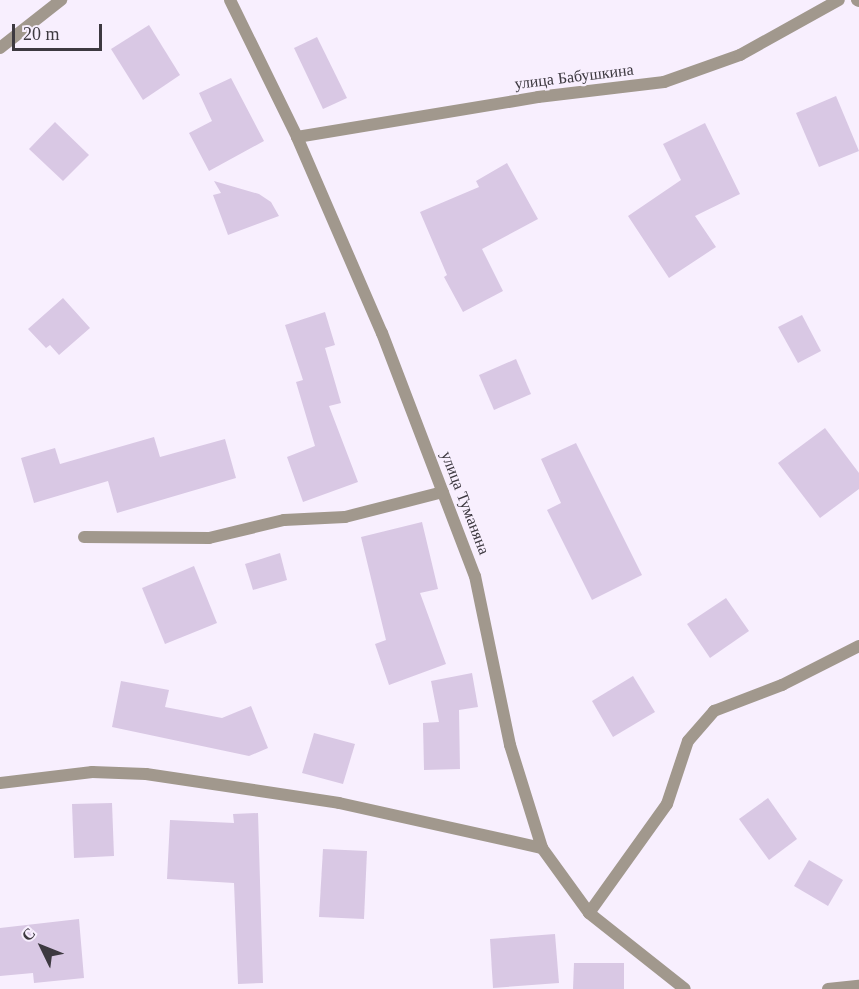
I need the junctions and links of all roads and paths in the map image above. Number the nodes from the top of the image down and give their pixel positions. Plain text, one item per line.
1 (61, 0) edge
2 (230, 0) edge
3 (839, 0) edge
4 (0, 48) edge
5 (297, 137) junction
6 (443, 492) junction
7 (84, 537) dead end
8 (859, 646) edge
9 (0, 783) edge
10 (542, 848) junction
11 (590, 913) junction
12 (859, 986) edge
13 (685, 989) edge
14 (828, 989) edge

1 - 4 street
2 - 5 street, улица Туманяна
3 - 5 street, улица Бабушкина
5 - 6 street, улица Туманяна
6 - 7 street
6 - 10 street, улица Туманяна
8 - 11 street
9 - 10 street
10 - 11 street, улица Туманяна
11 - 13 street, улица Туманяна
12 - 14 street

